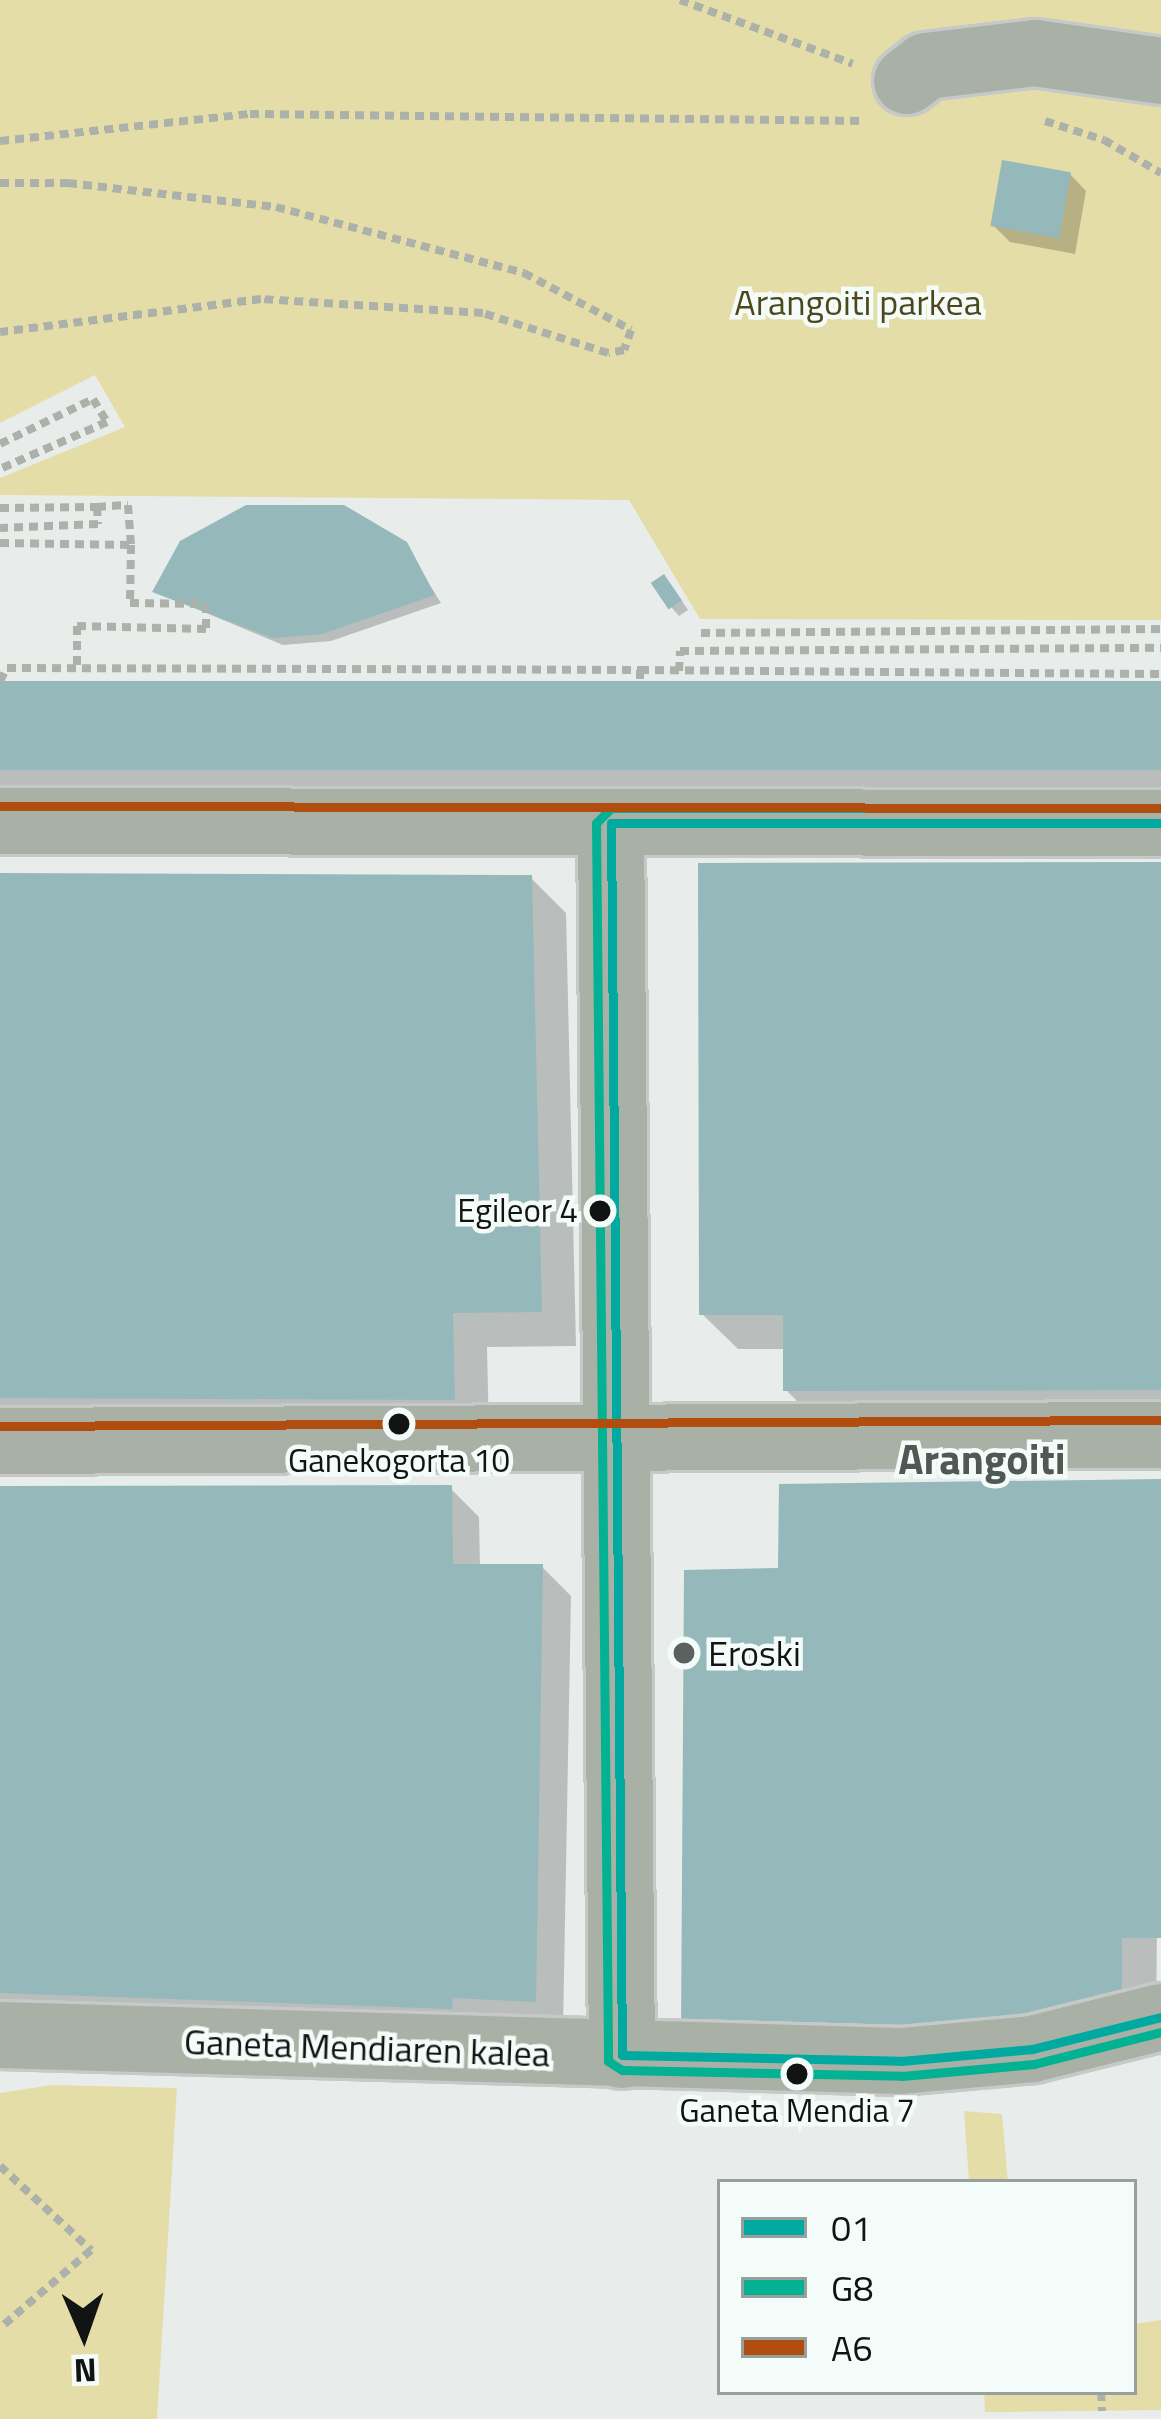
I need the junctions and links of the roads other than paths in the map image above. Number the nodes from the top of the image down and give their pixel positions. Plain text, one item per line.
1 (1161, 70) edge
2 (908, 81) road end
3 (0, 821) edge
4 (611, 823) junction
5 (1161, 823) edge
6 (622, 1434) junction
7 (1161, 1435) edge
8 (0, 1441) edge
9 (1161, 2017) edge
10 (0, 2035) edge
11 (622, 2055) junction

1 - 2 street
3 - 4 street
4 - 5 street
4 - 6 street
6 - 7 street
6 - 8 street
6 - 11 street
9 - 11 street, Ganeta Mendiaren kalea
10 - 11 street, Ganeta Mendiaren kalea

